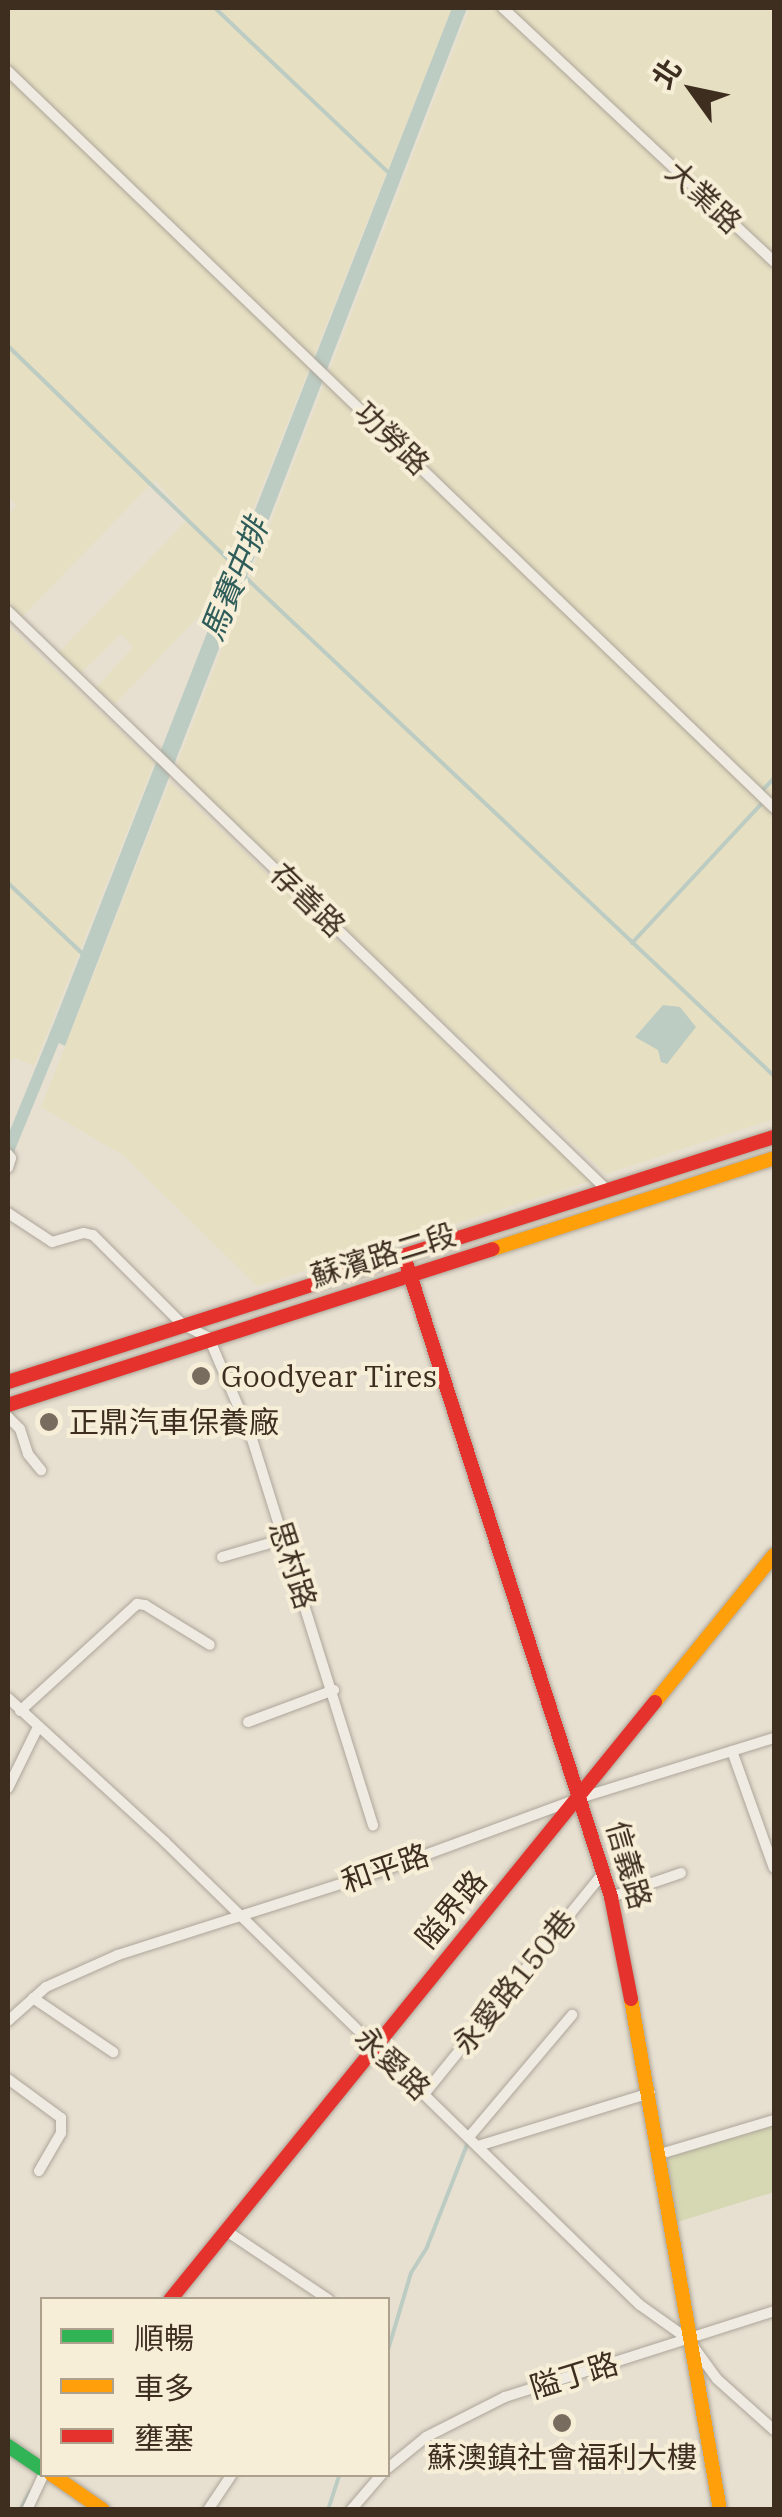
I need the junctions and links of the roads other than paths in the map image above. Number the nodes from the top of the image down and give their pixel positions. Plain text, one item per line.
1 (503, 8) edge
2 (8, 71) edge
3 (774, 262) edge
4 (8, 612) edge
5 (774, 808) edge
6 (774, 1137) edge
7 (8, 1154) edge
8 (774, 1158) edge
9 (8, 1168) edge
10 (607, 1190) junction
11 (8, 1214) edge
12 (404, 1256) junction
13 (410, 1275) junction
14 (182, 1324) junction
15 (209, 1338) junction
16 (8, 1382) edge
17 (8, 1404) edge
18 (8, 1417) edge
19 (41, 1470) dead end
20 (284, 1539) junction
21 (774, 1555) edge
22 (222, 1557) dead end
23 (210, 1645) dead end
24 (334, 1690) junction
25 (8, 1698) edge
26 (20, 1711) junction
27 (248, 1722) dead end
28 (38, 1729) junction
29 (774, 1738) edge
30 (732, 1751) junction
31 (8, 1788) edge
32 (580, 1798) junction
33 (373, 1826) dead end
34 (774, 1868) edge
35 (604, 1872) junction
36 (681, 1873) dead end
37 (611, 1897) junction
38 (241, 1916) junction
39 (33, 1998) junction
40 (572, 2015) dead end
41 (8, 2021) edge
42 (376, 2045) junction
43 (112, 2052) dead end
44 (8, 2079) edge
45 (425, 2093) junction
46 (650, 2093) junction
47 (774, 2120) edge
48 (473, 2142) junction
49 (660, 2154) junction
50 (39, 2171) dead end
51 (225, 2230) junction
52 (172, 2297) edge
53 (325, 2297) edge
54 (774, 2311) edge
55 (688, 2339) junction
56 (774, 2430) edge
57 (8, 2446) edge
58 (390, 2466) edge
59 (40, 2469) edge
60 (44, 2477) edge
61 (52, 2477) edge
62 (230, 2477) edge
63 (379, 2477) edge
64 (26, 2510) edge
65 (103, 2510) edge
66 (208, 2510) edge
67 (351, 2510) edge
68 (720, 2510) edge

1 - 3 street, 大業路
2 - 5 street, 功勞路
4 - 10 street, 存善路
6 - 10 street, 蘇濱路二段
7 - 9 street
8 - 13 street, 蘇濱路二段
10 - 12 street, 蘇濱路二段
11 - 14 street
12 - 13 street, 信義路
12 - 14 street, 蘇濱路二段
13 - 15 street, 蘇濱路二段
13 - 32 street, 信義路
14 - 15 street
14 - 16 street, 蘇濱路二段
15 - 17 street, 蘇濱路二段
15 - 20 street, 思村路
18 - 19 street
20 - 22 street
20 - 24 street, 思村路
21 - 32 street, 隘界路
23 - 26 street
24 - 27 street
24 - 33 street, 思村路
25 - 26 street, 永愛路
26 - 28 street, 永愛路
28 - 31 street
28 - 38 street, 永愛路
29 - 30 street, 和平路
30 - 32 street, 和平路
30 - 34 street
32 - 35 street, 信義路
32 - 38 street, 和平路
32 - 42 street, 隘界路
35 - 37 street, 信義路
35 - 45 street, 永愛路150巷
36 - 37 street
37 - 46 street, 信義路
38 - 39 street, 和平路
38 - 42 street, 永愛路
39 - 41 street, 和平路
39 - 43 street
40 - 48 street
42 - 45 street, 永愛路
42 - 51 street, 隘界路
44 - 50 street
45 - 48 street, 永愛路
46 - 48 street
46 - 49 street, 信義路
47 - 49 street
48 - 55 street, 永愛路
49 - 55 street, 信義路
51 - 52 street, 隘界路
51 - 53 street
54 - 55 street, 隘丁路
55 - 56 street, 永愛路
55 - 58 street, 隘丁路
55 - 68 street, 信義路
57 - 59 street
60 - 64 street
61 - 65 street
62 - 66 street
63 - 67 street

